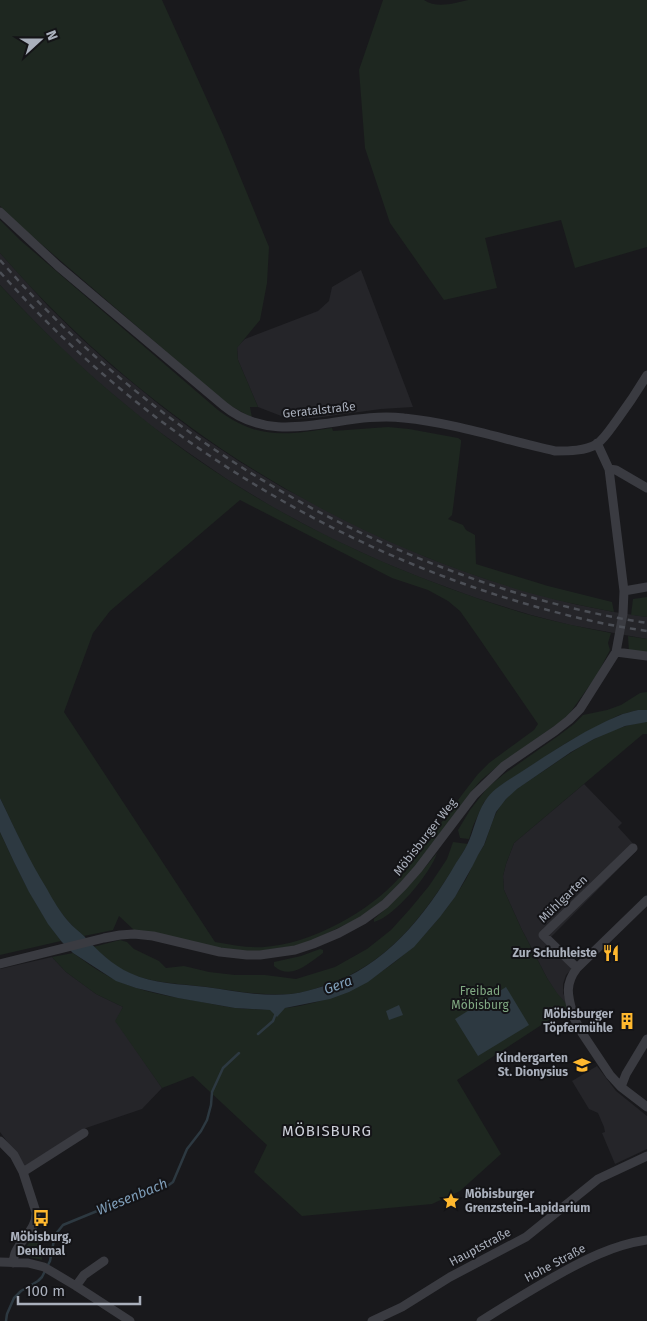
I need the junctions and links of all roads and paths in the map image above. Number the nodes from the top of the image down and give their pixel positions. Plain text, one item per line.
1 (0, 212) edge
2 (647, 375) edge
3 (597, 443) junction
4 (609, 469) junction
5 (647, 488) edge
6 (647, 587) edge
7 (624, 591) junction
8 (616, 652) junction
9 (647, 656) edge
10 (633, 848) dead end
11 (647, 900) edge
12 (0, 964) edge
13 (576, 968) junction
14 (647, 1039) edge
15 (621, 1087) junction
16 (647, 1107) edge
17 (84, 1133) dead end
18 (0, 1141) edge
19 (647, 1156) edge
20 (24, 1172) junction
21 (647, 1240) edge
22 (104, 1261) dead end
23 (0, 1262) edge
24 (13, 1263) junction
25 (76, 1286) junction
26 (130, 1321) edge
27 (372, 1321) edge
28 (481, 1321) edge

1 - 3 street, Geratalstraße
2 - 3 street
3 - 4 street, Möbisburger Weg
4 - 5 street
4 - 7 street, Möbisburger Weg
6 - 7 street
7 - 8 street, Möbisburger Weg
8 - 9 street
8 - 12 street, Möbisburger Weg
10 - 13 street, Mühlgarten
11 - 13 street
13 - 15 street
14 - 15 street
15 - 16 street
17 - 20 street
18 - 20 street
19 - 27 street, Hauptstraße
20 - 24 street
21 - 28 street, Hohe Straße
22 - 25 street
23 - 24 street
24 - 25 street
25 - 26 street

